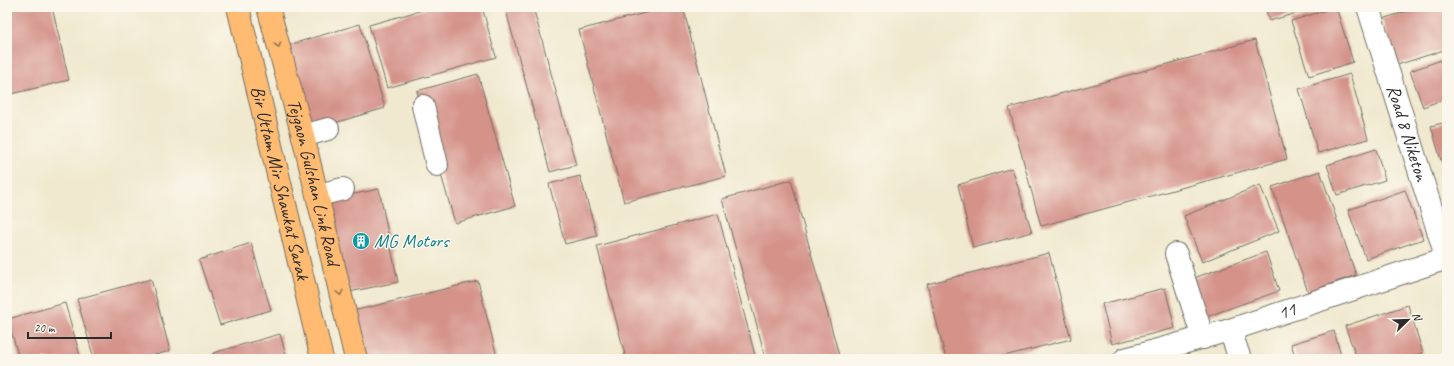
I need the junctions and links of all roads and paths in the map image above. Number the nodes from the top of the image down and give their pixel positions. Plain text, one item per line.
1 (238, 7) edge
2 (268, 7) edge
3 (1368, 7) edge
4 (423, 106) dead end
5 (328, 129) dead end
6 (303, 136) junction
7 (437, 165) dead end
8 (343, 189) dead end
9 (318, 195) junction
10 (1176, 254) dead end
11 (1447, 259) edge
12 (1230, 330) junction
13 (1203, 338) junction
14 (322, 359) edge
15 (356, 359) edge
16 (1126, 359) edge
17 (1240, 359) edge

1 - 14 main road, Bir Uttam Mir Shawkat Sarak
2 -> 6 main road, Tejgaon Gulshan Link Road
3 - 11 street, Road 8 Niketon
4 - 7 street
5 - 6 street
6 - 9 main road, Tejgaon Gulshan Link Road
8 - 9 street
9 -> 15 main road, Tejgaon Gulshan Link Road
10 - 13 street
11 - 12 street, 11
12 - 13 street, 11
12 - 17 street
13 - 16 street, 11

